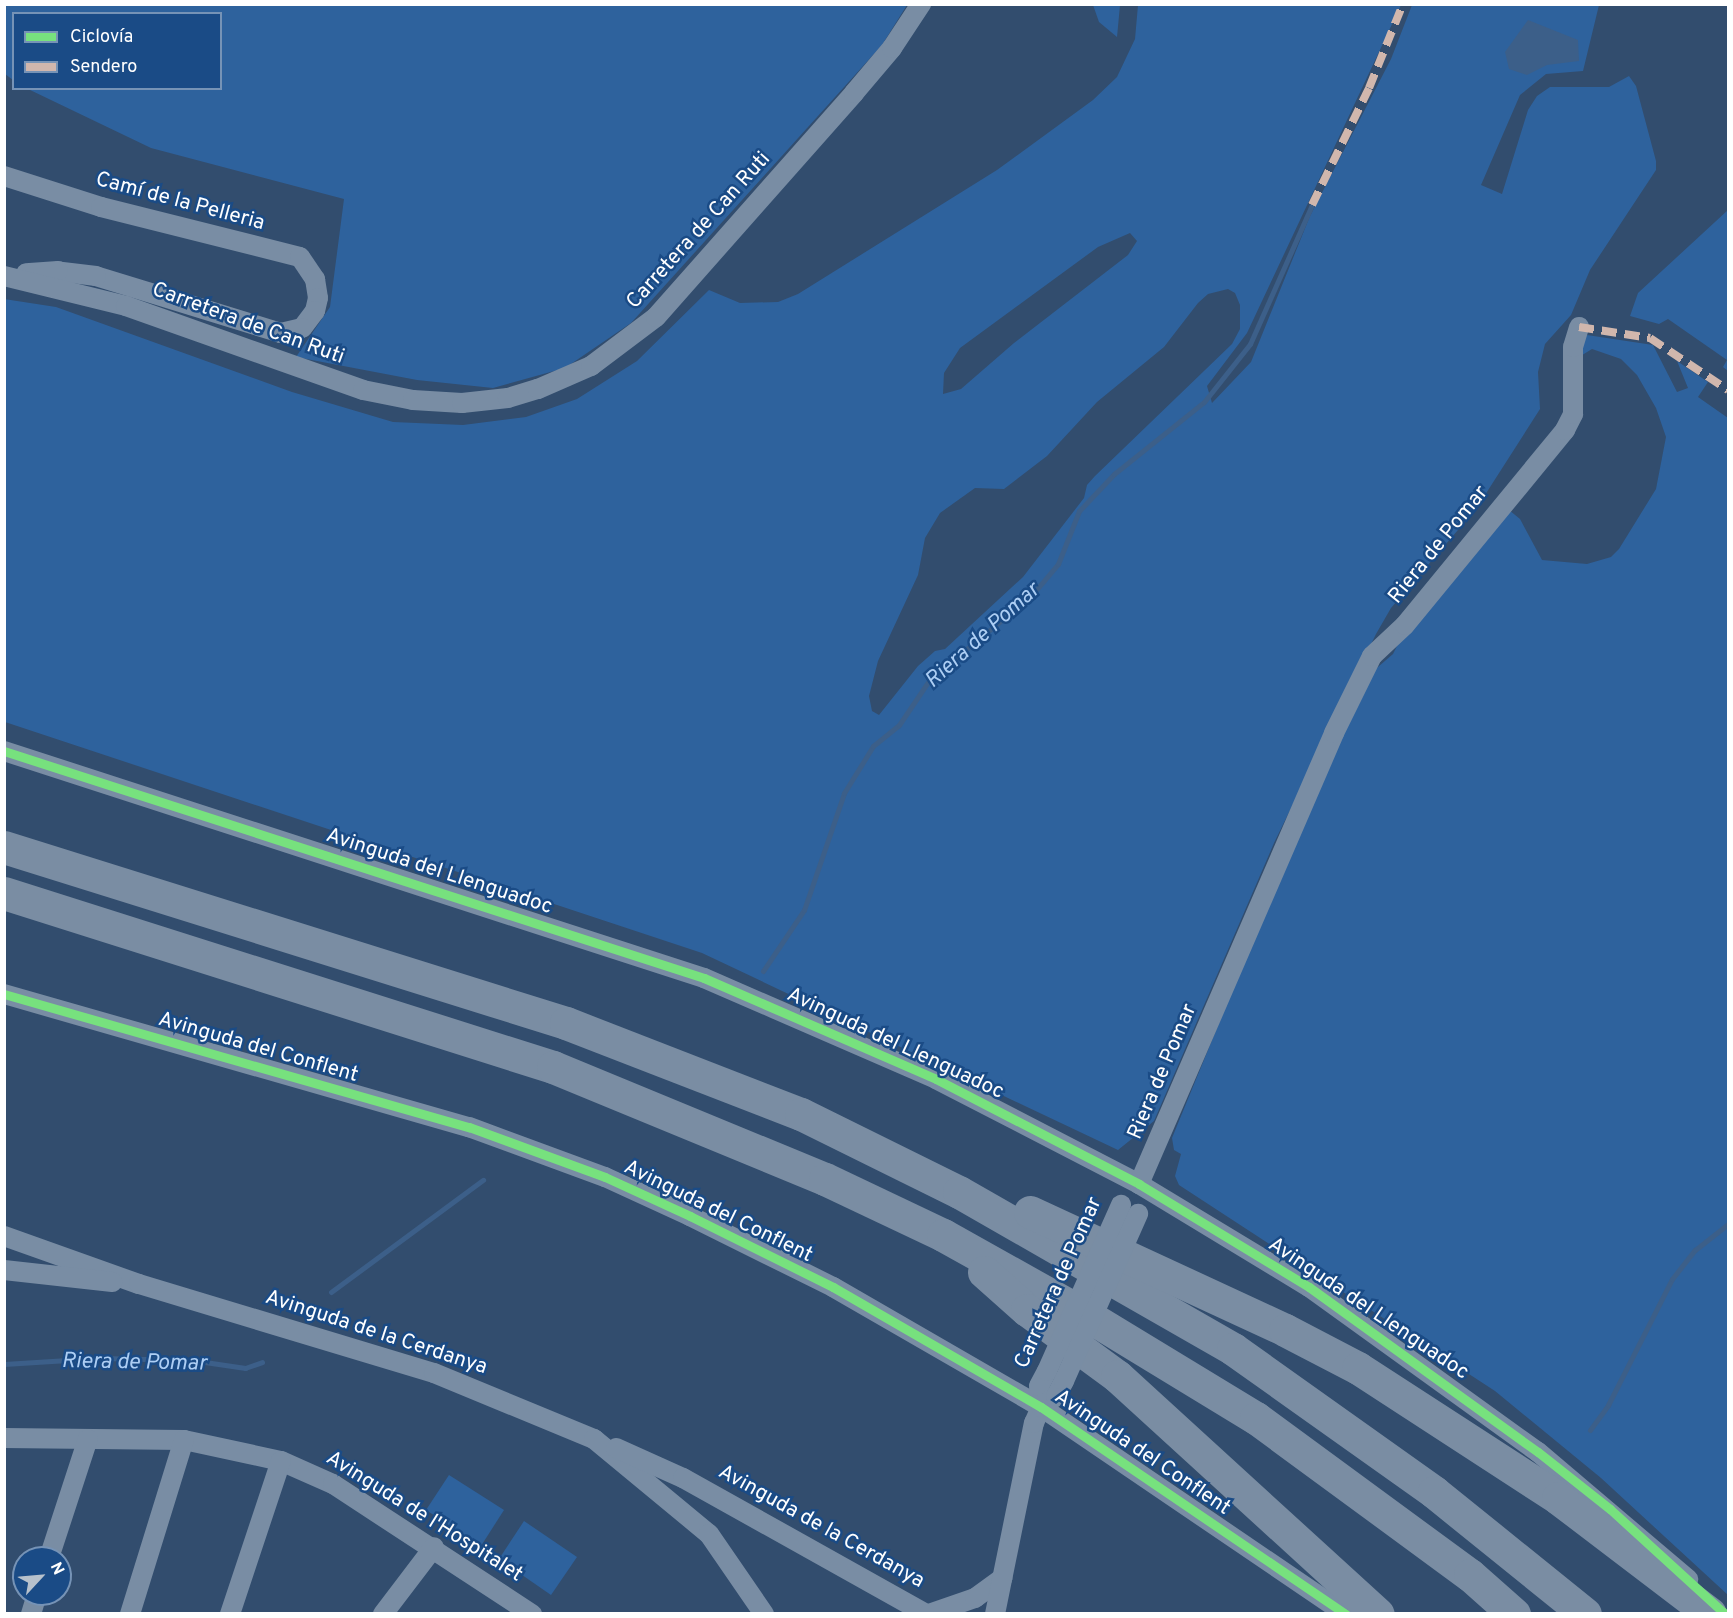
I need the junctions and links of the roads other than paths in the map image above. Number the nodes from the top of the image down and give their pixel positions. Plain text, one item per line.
1 (921, 4) edge
2 (4, 177) edge
3 (4, 275) edge
4 (318, 298) joint
5 (1579, 327) dead end
6 (4, 751) edge
7 (4, 847) edge
8 (4, 893) edge
9 (4, 994) edge
10 (1140, 1185) junction
11 (959, 1192) junction
12 (943, 1235) junction
13 (4, 1236) edge
14 (4, 1270) edge
15 (139, 1284) junction
16 (1041, 1407) junction
17 (4, 1437) edge
18 (594, 1438) junction
19 (88, 1439) junction
20 (184, 1440) junction
21 (281, 1461) junction
22 (53, 1546) edge
23 (434, 1547) junction
24 (1003, 1578) junction
25 (130, 1614) edge
26 (230, 1614) edge
27 (383, 1614) edge
28 (532, 1614) edge
29 (764, 1614) edge
30 (928, 1614) edge
31 (995, 1614) edge
32 (1346, 1614) edge
33 (1378, 1614) edge
34 (1514, 1614) edge
35 (1585, 1614) edge
36 (1710, 1614) edge
37 (1725, 1614) edge

1 - 3 street, Carretera de Can Ruti
2 - 4 street, Camí de la Pelleria
3 - 4 street, Carretera de Can Ruti
5 - 10 street, Riera de Pomar
6 - 10 street, Avinguda del Llenguadoc
7 - 11 highway
8 - 12 highway
9 - 16 street, Avinguda del Conflent
10 - 16 street, Carretera de Pomar, bridge
10 - 37 street, Avinguda del Llenguadoc
11 - 35 highway
11 - 36 highway
12 - 33 highway
12 - 34 highway
13 - 15 street, Avinguda de la Cerdanya
14 - 15 street, Avinguda de la Cerdanya
15 - 18 street, Avinguda de la Cerdanya
16 - 24 street, Carretera de Pomar
16 - 32 street, Avinguda del Conflent
17 - 19 street, Avinguda de l'Hospitalet
18 - 29 street, Avinguda de la Cerdanya
18 - 30 street, Avinguda de la Cerdanya
19 - 20 street, Avinguda de l'Hospitalet
19 - 22 street
20 - 21 street, Avinguda de l'Hospitalet
20 - 25 street
21 - 23 street, Avinguda de l'Hospitalet
21 - 26 street
23 - 27 street
23 - 28 street, Avinguda de l'Hospitalet
24 - 30 street, Avinguda de la Cerdanya
24 - 31 street, Carretera de Pomar

